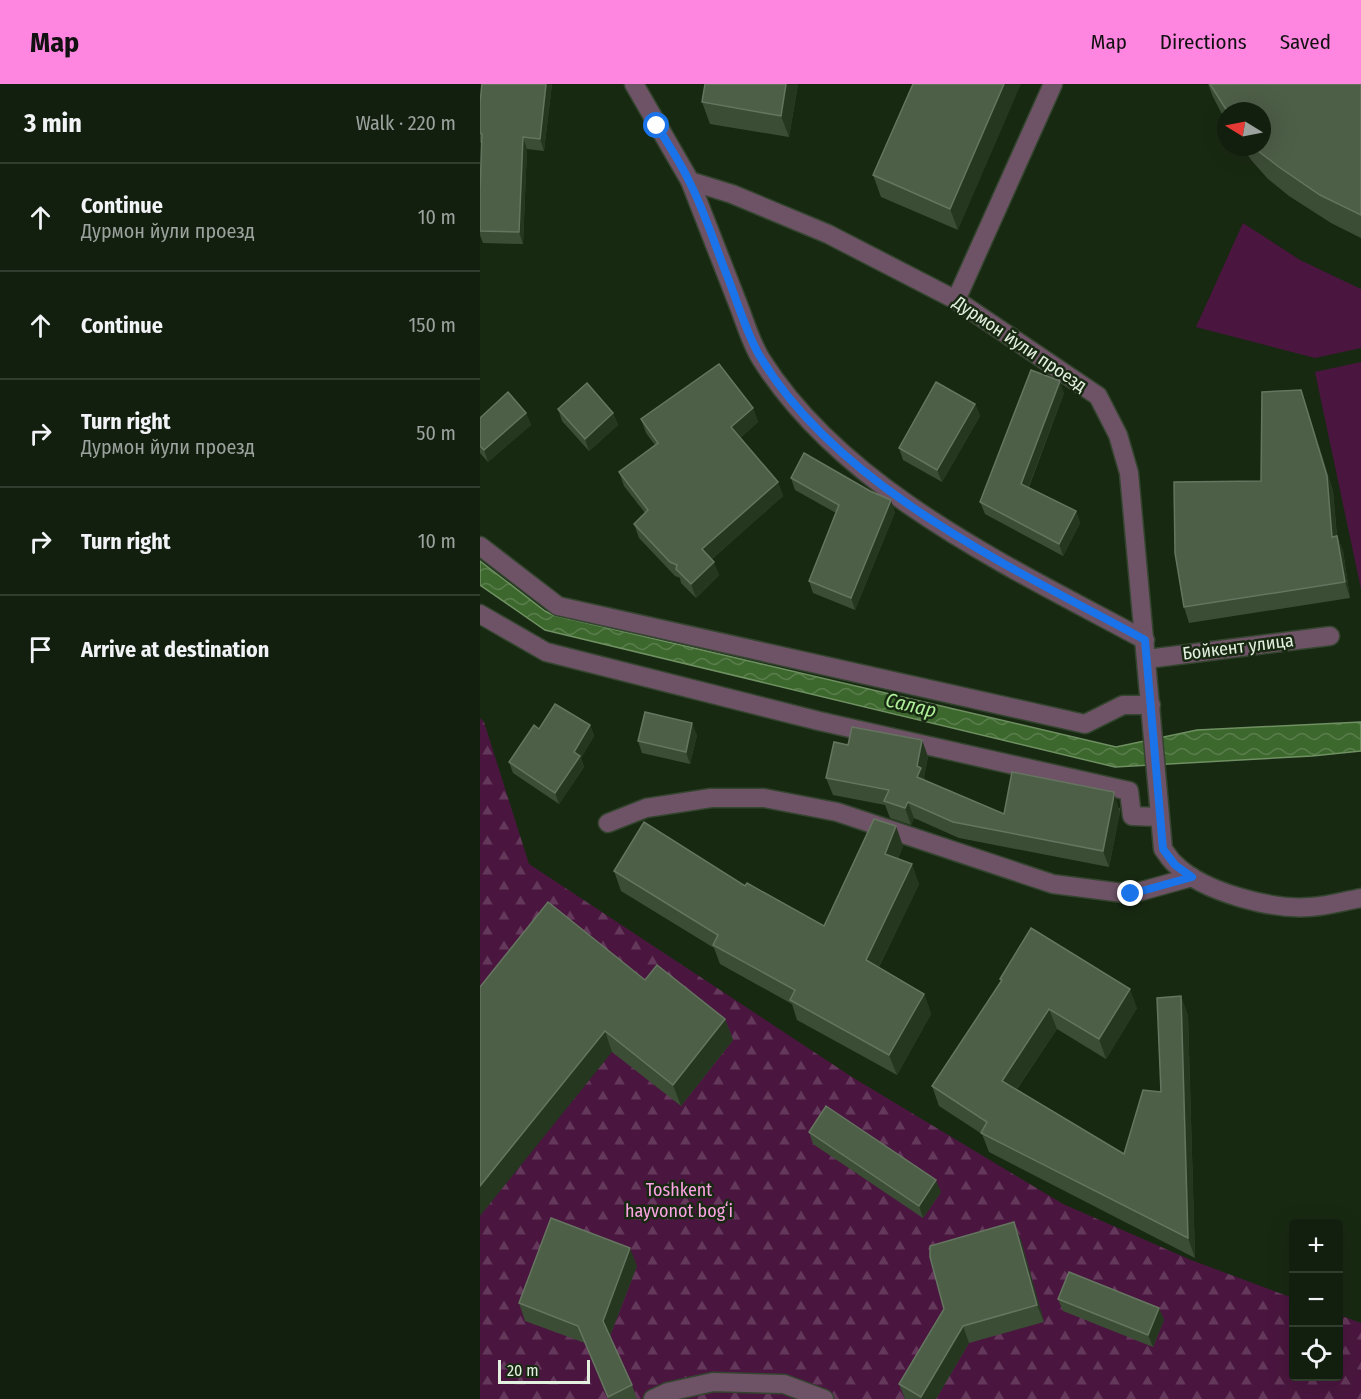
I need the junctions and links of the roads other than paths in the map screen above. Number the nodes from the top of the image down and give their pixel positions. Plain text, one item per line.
1 (634, 84) edge
2 (1053, 84) edge
3 (690, 182) junction
4 (956, 300) junction
5 (480, 546) edge
6 (480, 614) edge
7 (1330, 636) dead end
8 (1145, 640) junction
9 (1147, 659) junction
10 (1151, 705) junction
11 (1160, 817) junction
12 (608, 823) dead end
13 (1192, 877) junction
14 (1361, 898) edge
15 (653, 1399) edge
16 (824, 1399) edge

1 - 3 street
2 - 4 street
3 - 4 street, Дурмон йули проезд
3 - 8 street
4 - 8 street, Дурмон йули проезд
5 - 10 street
6 - 11 street
7 - 9 street, Бойкент улица
8 - 9 street, Дурмон йули проезд
9 - 10 street, Дурмон йули проезд
10 - 11 street, Дурмон йули проезд
11 - 13 street, Дурмон йули проезд
12 - 13 street
13 - 14 street, Дурмон йули проезд
15 - 16 street

